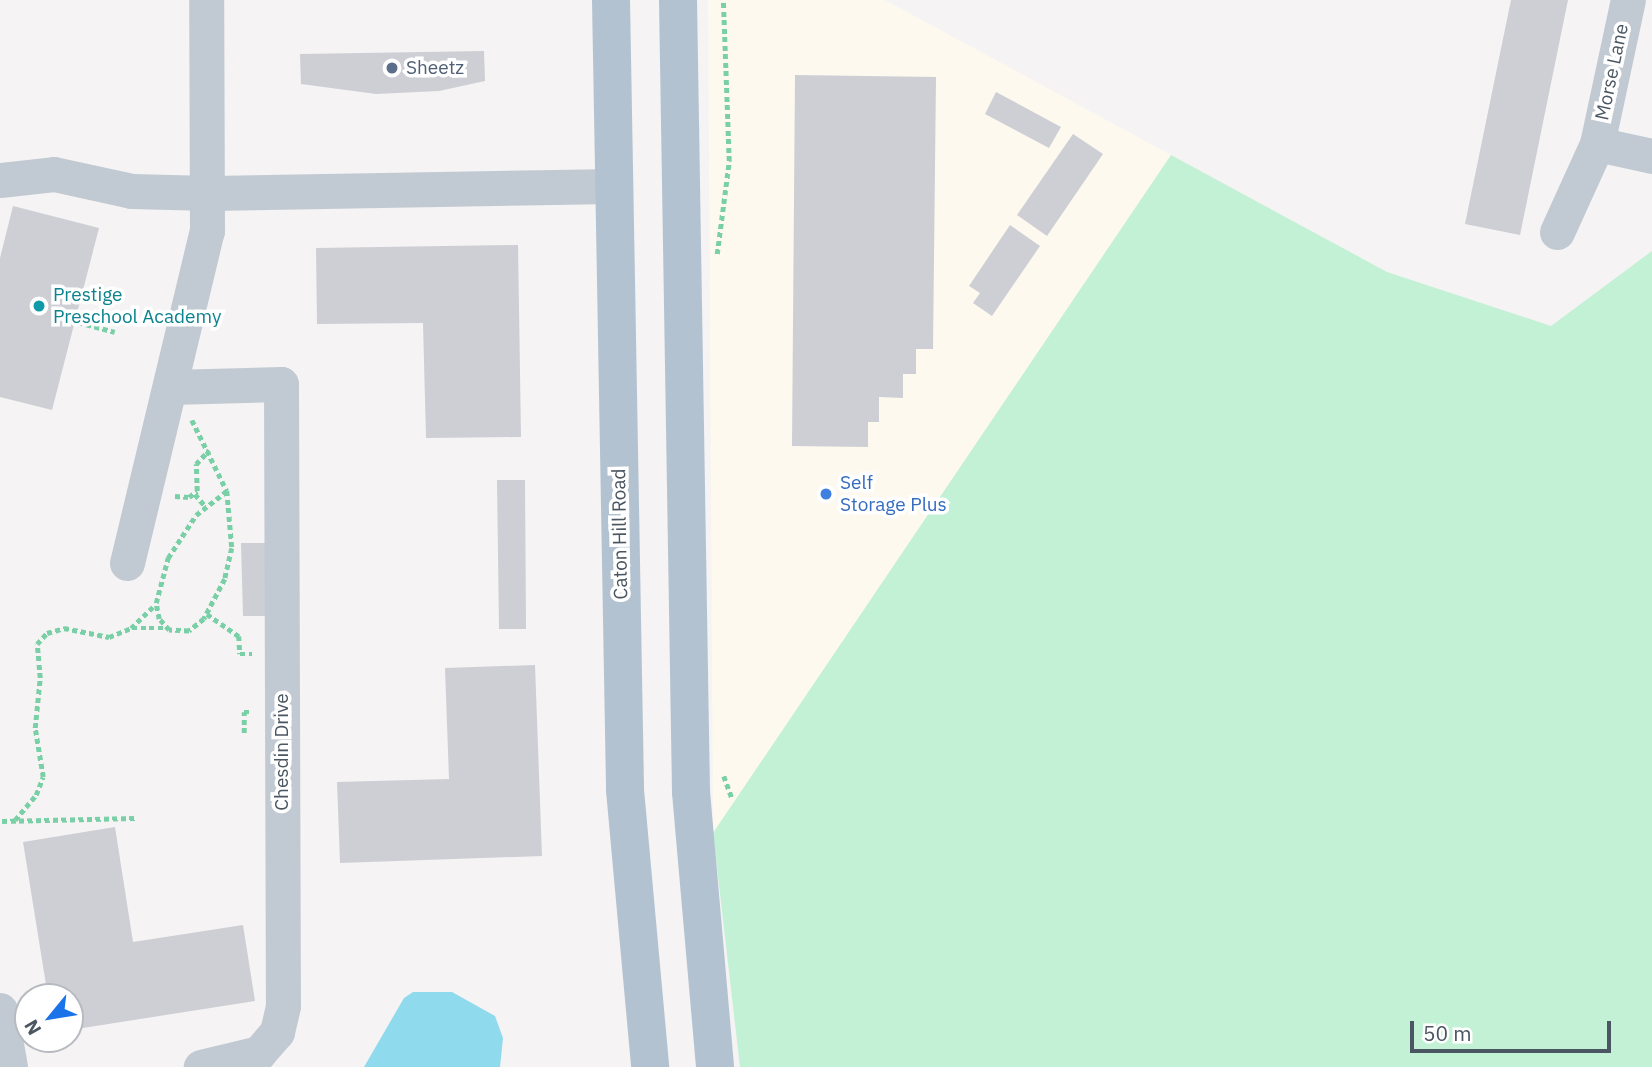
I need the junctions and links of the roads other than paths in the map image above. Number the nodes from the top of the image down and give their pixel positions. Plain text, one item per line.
1 (206, 0) edge
2 (611, 0) edge
3 (678, 0) edge
4 (1628, 0) edge
5 (1597, 144) junction
6 (1652, 156) edge
7 (0, 180) edge
8 (614, 186) junction
9 (210, 194) junction
10 (1557, 232) dead end
11 (170, 387) junction
12 (127, 563) dead end
13 (0, 1010) edge
14 (10, 1067) edge
15 (201, 1067) edge
16 (650, 1067) edge
17 (715, 1067) edge

1 - 9 street
2 - 8 main road, Caton Hill Road
3 - 17 main road
4 - 5 street, Morse Lane
5 - 6 street
5 - 10 street, Morse Lane
7 - 9 street
8 - 9 street
8 - 16 main road, Caton Hill Road
9 - 11 street
11 - 12 street
11 - 15 street, Chesdin Drive
13 - 14 street

